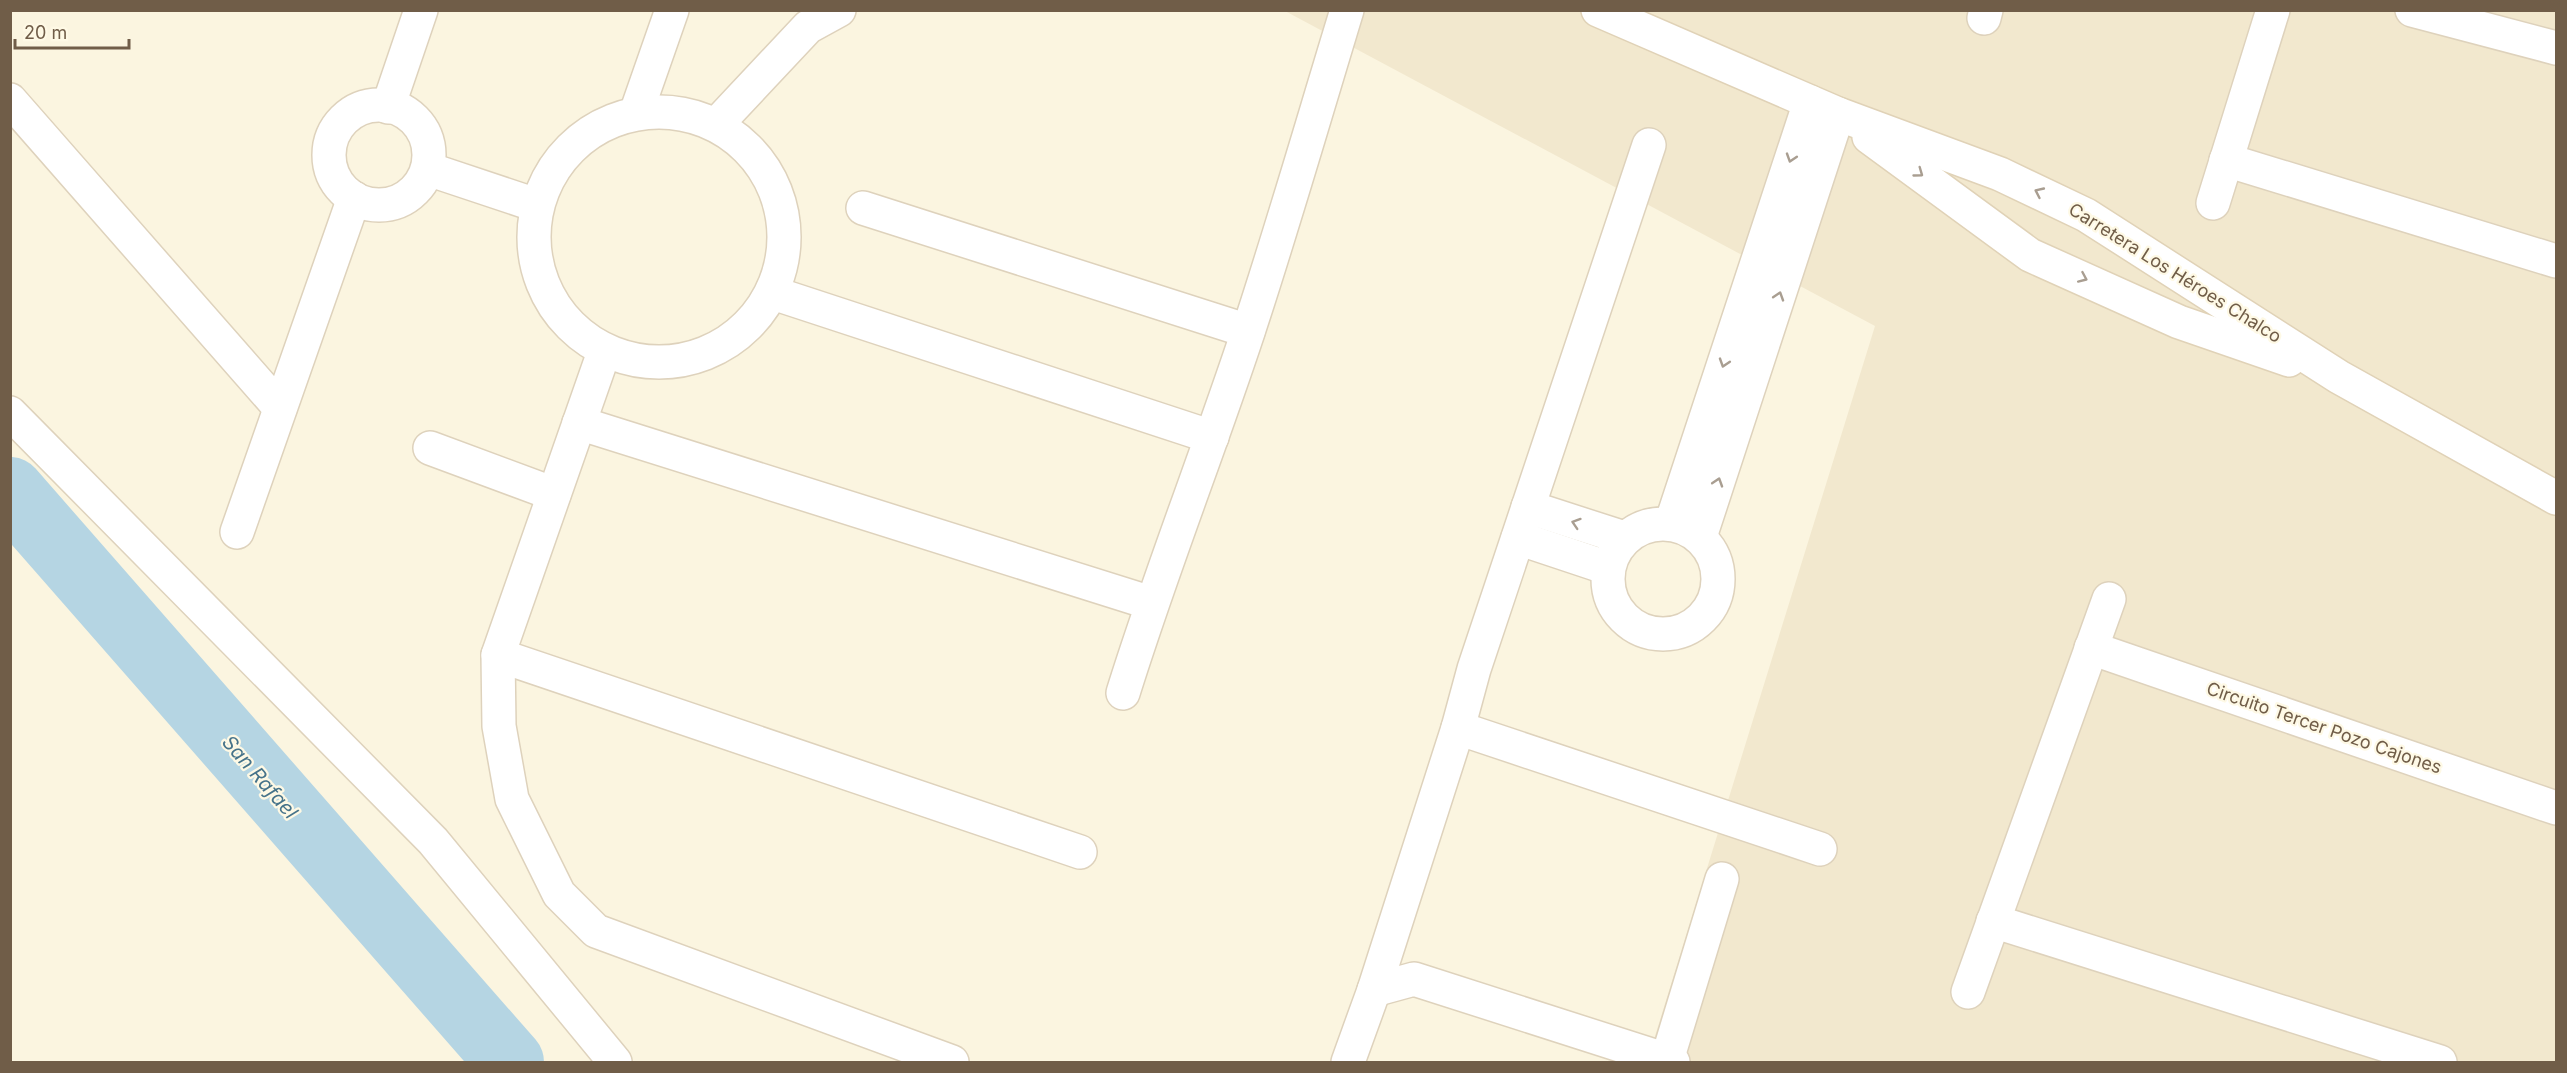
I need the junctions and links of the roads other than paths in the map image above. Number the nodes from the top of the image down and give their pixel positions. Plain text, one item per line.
1 (421, 10) edge
2 (672, 10) edge
3 (839, 10) edge
4 (1347, 10) edge
5 (1598, 10) edge
6 (2273, 10) edge
7 (2412, 10) edge
8 (2556, 48) edge
9 (10, 100) edge
10 (388, 107) junction
11 (1824, 108) junction
12 (636, 113) junction
13 (716, 125) junction
14 (1649, 145) dead end
15 (2226, 160) junction
16 (428, 169) junction
17 (354, 198) junction
18 (2213, 203) dead end
19 (536, 204) junction
20 (863, 208) dead end
21 (2556, 261) edge
22 (774, 293) junction
23 (1248, 331) junction
24 (604, 352) junction
25 (2339, 377) junction
26 (280, 408) junction
27 (10, 413) edge
28 (579, 423) junction
29 (1212, 437) junction
30 (430, 448) dead end
31 (554, 494) junction
32 (2556, 498) edge
33 (1528, 507) junction
34 (1685, 531) junction
35 (237, 532) dead end
36 (1518, 538) junction
37 (1624, 538) junction
38 (1608, 568) junction
39 (2109, 599) dead end
40 (1151, 603) junction
41 (2091, 648) junction
42 (498, 655) junction
43 (1123, 693) dead end
44 (1458, 728) junction
45 (2556, 808) edge
46 (1820, 849) dead end
47 (1080, 852) dead end
48 (1722, 879) dead end
49 (1994, 921) junction
50 (1374, 990) junction
51 (1968, 992) dead end
52 (1670, 1061) edge
53 (615, 1062) edge
54 (952, 1062) edge
55 (1348, 1062) edge
56 (2440, 1062) edge

1 - 10 street
2 - 12 street
3 - 13 street
4 - 23 street
5 - 11 street, Carretera Los Héroes Chalco
6 - 15 street
7 - 8 street
9 - 26 street
10 - 16 street
10 - 17 street
25 -> 11 street, Carretera Los Héroes Chalco
11 -> 25 street, Carretera Los Héroes Chalco
11 - 34 street
12 - 13 street
12 - 19 street
13 - 22 street
14 - 33 street
15 - 18 street
15 - 21 street
16 - 17 street
16 - 19 street
17 - 26 street
19 - 24 street
20 - 23 street
22 - 24 street
22 - 29 street
23 - 29 street
24 - 28 street
25 - 32 street, Carretera Los Héroes Chalco
26 - 35 street
27 - 53 street
28 - 31 street
28 - 40 street
29 - 40 street
30 - 31 street
31 - 42 street
33 - 36 street
37 -> 33 street
34 - 37 street
34 - 38 street
36 - 38 street
36 - 44 street
37 - 38 street
39 - 41 street
40 - 43 street
41 - 45 street, Circuito Tercer Pozo Cajones
41 - 49 street
42 - 47 street
42 - 54 street
44 - 46 street
44 - 50 street
48 - 52 street
49 - 51 street
49 - 56 street
50 - 52 street
50 - 55 street

